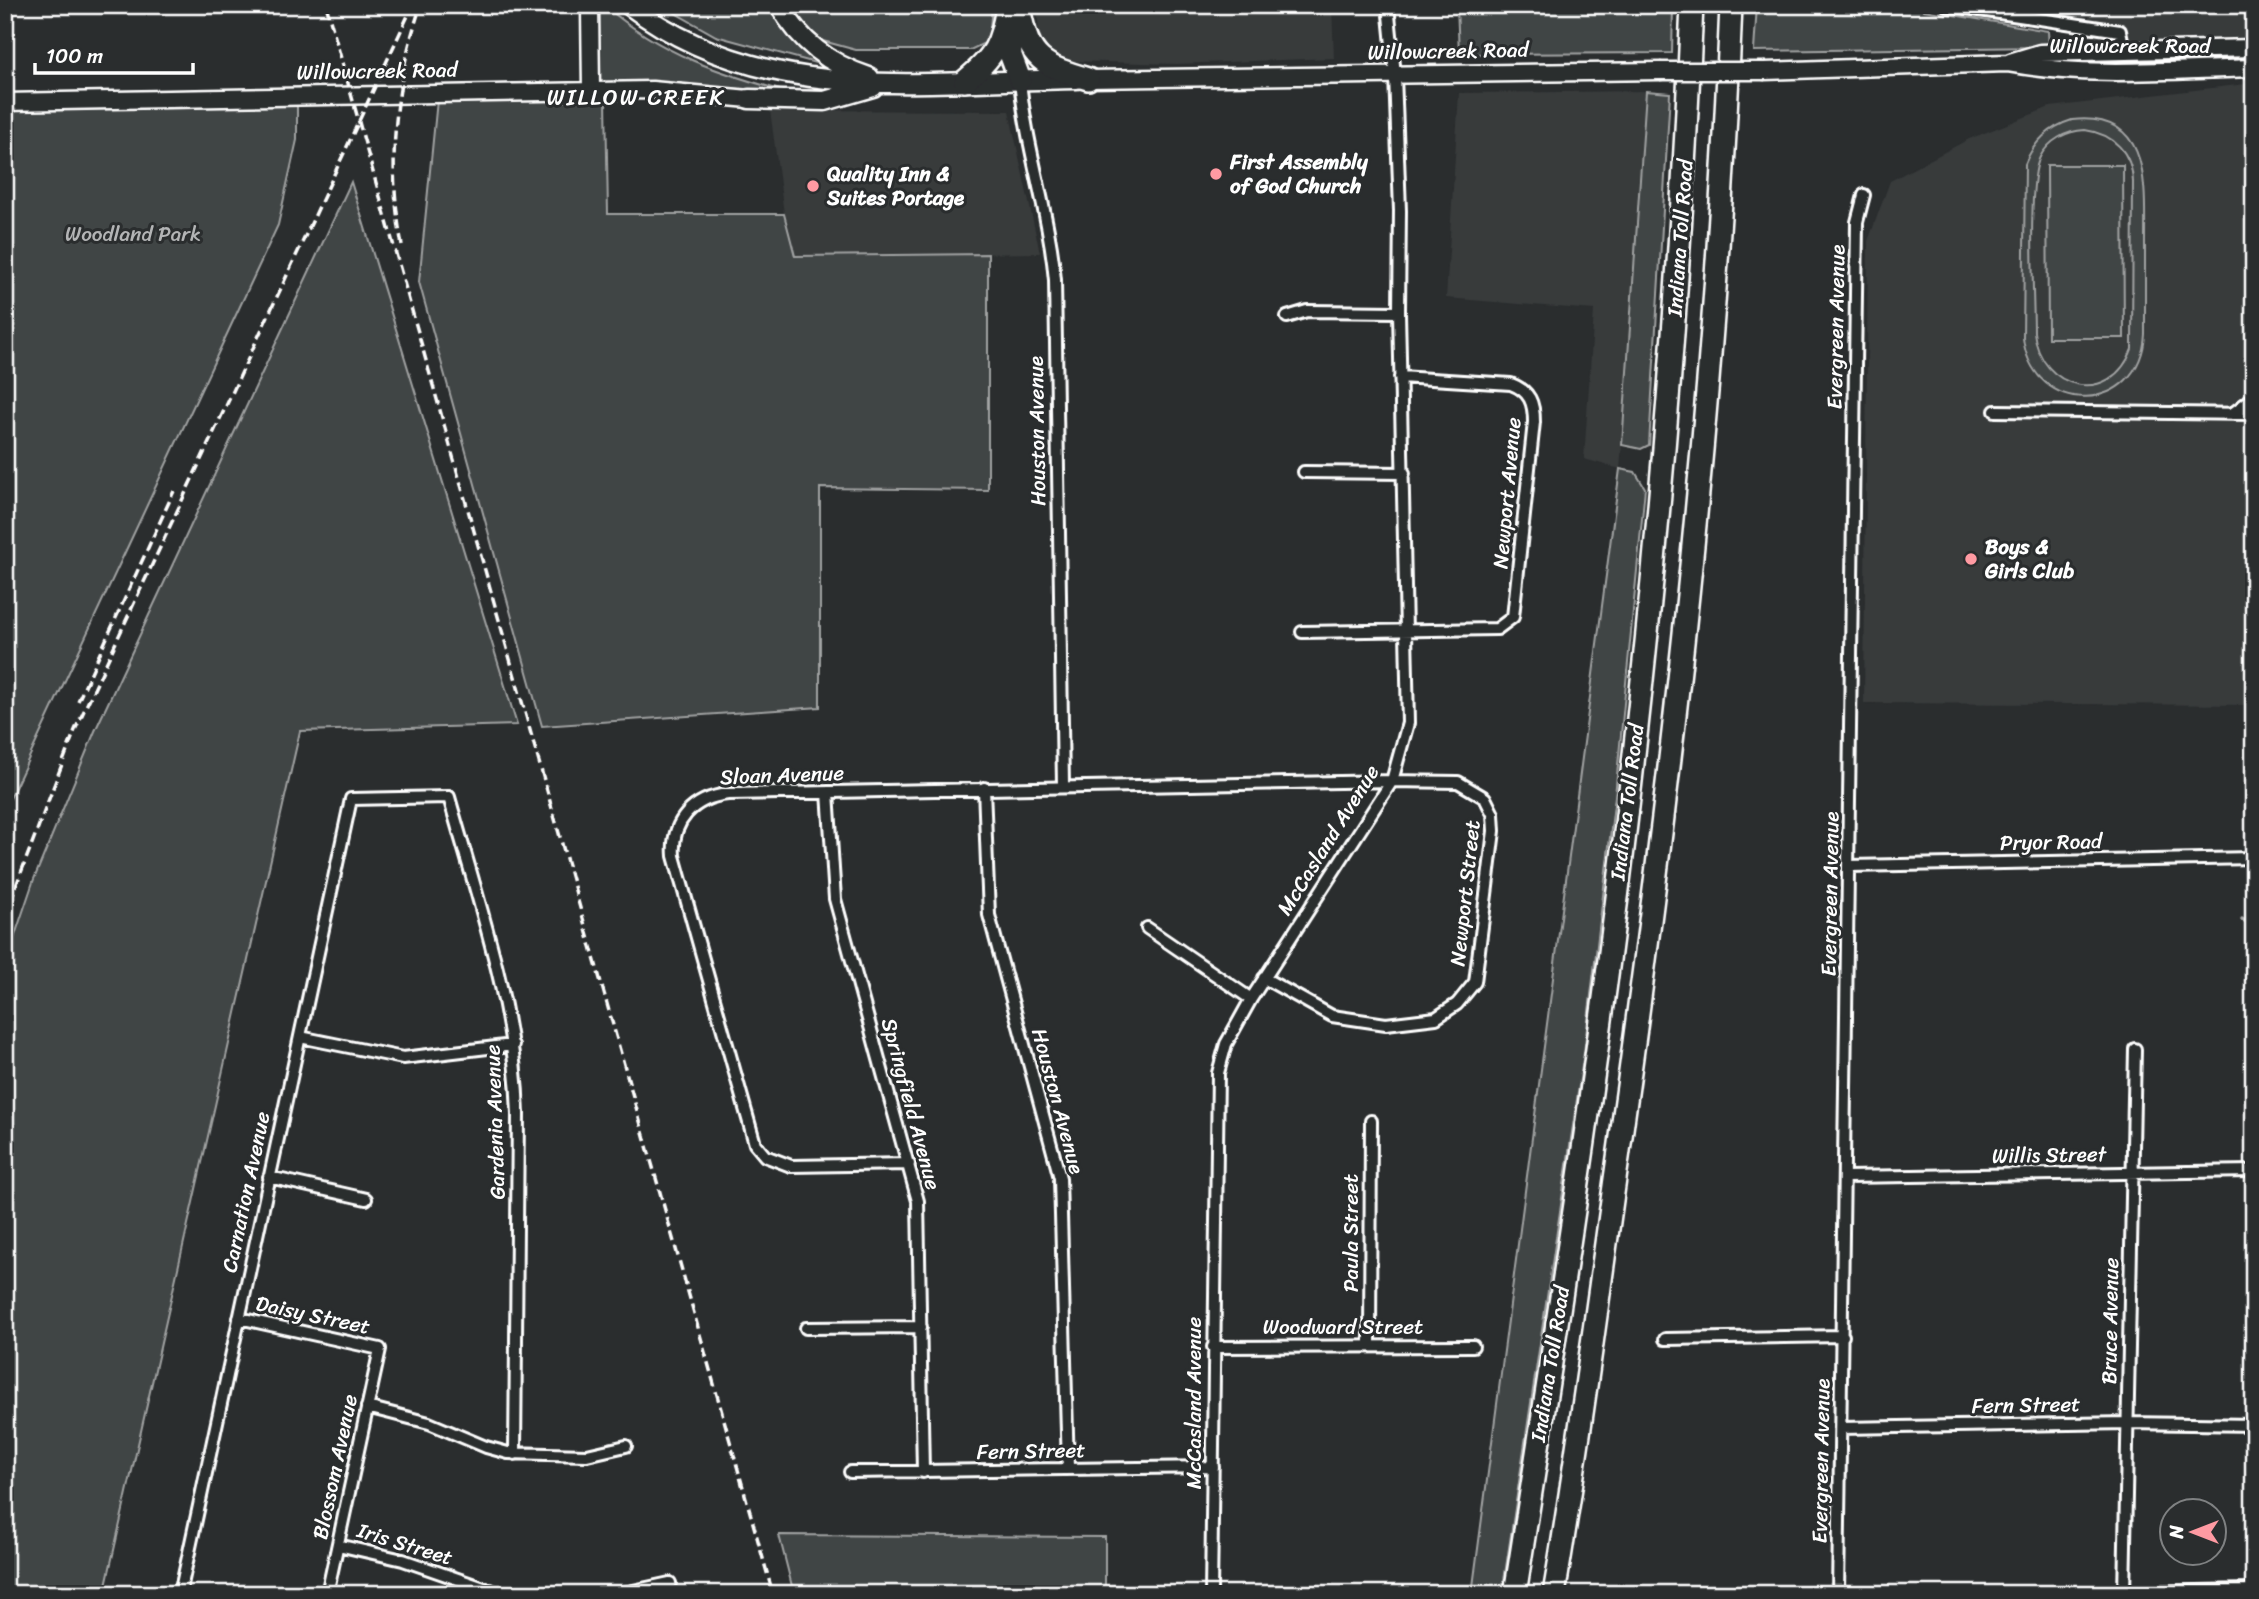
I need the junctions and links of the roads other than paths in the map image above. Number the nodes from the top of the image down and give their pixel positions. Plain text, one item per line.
1 (628, 5) edge
2 (779, 5) edge
3 (1388, 5) edge
4 (1692, 5) edge
5 (1731, 5) edge
6 (1945, 5) edge
7 (1014, 7) edge
8 (590, 8) dead end
9 (2254, 48) edge
10 (2125, 52) junction
11 (2007, 63) junction
12 (2254, 68) edge
13 (1395, 75) junction
14 (1087, 79) junction
15 (1020, 80) junction
16 (965, 81) junction
17 (889, 83) junction
18 (591, 90) junction
19 (749, 99) joint
20 (5, 102) edge
21 (1864, 195) dead end
22 (1399, 312) junction
23 (1287, 317) dead end
24 (1400, 377) junction
25 (2254, 397) edge
26 (1995, 411) dead end
27 (2232, 414) junction
28 (2254, 414) edge
29 (1304, 472) dead end
30 (1404, 473) junction
31 (1407, 631) junction
32 (1302, 632) dead end
33 (1392, 781) junction
34 (1063, 785) junction
35 (984, 788) junction
36 (828, 792) junction
37 (449, 797) joint
38 (2254, 858) edge
39 (1849, 866) junction
40 (1147, 928) dead end
41 (1264, 978) junction
42 (1251, 999) junction
43 (300, 1037) junction
44 (513, 1045) junction
45 (2135, 1049) dead end
46 (1371, 1121) dead end
47 (909, 1164) junction
48 (2254, 1171) edge
49 (2133, 1172) junction
50 (270, 1177) junction
51 (1846, 1177) junction
52 (366, 1199) dead end
53 (239, 1318) junction
54 (921, 1327) junction
55 (806, 1328) dead end
56 (1843, 1336) junction
57 (1665, 1339) dead end
58 (1370, 1345) junction
59 (1473, 1346) dead end
60 (1213, 1347) junction
61 (380, 1349) joint
62 (367, 1407) junction
63 (2128, 1423) junction
64 (2254, 1426) edge
65 (1841, 1428) junction
66 (626, 1446) dead end
67 (515, 1454) junction
68 (1213, 1467) junction
69 (1068, 1469) junction
70 (850, 1472) dead end
71 (923, 1472) junction
72 (338, 1545) junction
73 (670, 1583) dead end
74 (2254, 1590) edge
75 (2124, 1592) edge
76 (180, 1594) edge
77 (327, 1594) edge
78 (501, 1594) edge
79 (619, 1594) edge
80 (1211, 1594) edge
81 (1515, 1594) edge
82 (1554, 1594) edge
83 (1838, 1594) edge
84 (2022, 1594) edge

1 - 17 main road
2 - 17 main road
3 - 13 street, McCasland Avenue
4 - 81 highway, Indiana Toll Road
5 - 82 highway, Indiana Toll Road
6 - 10 street
7 - 14 highway
7 - 15 highway
7 - 16 highway
8 - 18 main road
9 - 10 main road, Willowcreek Road
10 - 11 main road, Willowcreek Road
11 - 12 main road, Willowcreek Road
11 - 13 main road, Willowcreek Road, bridge
13 - 14 main road, Willowcreek Road
13 - 22 street, McCasland Avenue
14 - 15 main road, Willowcreek Road
15 - 16 main road, Willowcreek Road
15 - 34 street, Houston Avenue
16 - 17 main road, Willowcreek Road
17 - 19 main road
18 - 19 main road, Willowcreek Road
18 - 20 main road, Willowcreek Road
21 - 39 street, Evergreen Avenue
22 - 23 street
22 - 24 street, McCasland Avenue
24 - 30 street, McCasland Avenue
24 - 31 street, Newport Avenue
25 - 27 street
26 - 27 street
27 - 28 street
29 - 30 street
30 - 31 street, McCasland Avenue
31 - 32 street, Newport Avenue
31 - 33 street, McCasland Avenue
33 - 34 street, Sloan Avenue
33 - 41 street, McCasland Avenue
33 - 41 street, Newport Street
34 - 35 street, Sloan Avenue
35 - 36 street, Sloan Avenue
35 - 69 street, Houston Avenue
36 - 47 street, Springfield Avenue
36 - 47 street, Sloan Avenue
37 - 43 street, Carnation Avenue
37 - 44 street, Gardenia Avenue
38 - 39 street, Pryor Road
39 - 51 street, Evergreen Avenue
40 - 42 street
41 - 42 street, McCasland Avenue
42 - 60 street, McCasland Avenue
43 - 44 street
43 - 50 street, Carnation Avenue
44 - 67 street, Gardenia Avenue
45 - 49 street, Bruce Avenue
46 - 58 street, Paula Street
47 - 54 street, Springfield Avenue
48 - 49 street, Willis Street
49 - 51 street, Willis Street
49 - 63 street, Bruce Avenue
50 - 52 street
50 - 53 street, Carnation Avenue
51 - 56 street, Evergreen Avenue
53 - 61 street, Daisy Street
53 - 76 street, Carnation Avenue
54 - 55 street
54 - 71 street, Springfield Avenue
56 - 57 street
56 - 65 street, Evergreen Avenue
58 - 59 street, Woodward Street
58 - 60 street, Woodward Street
60 - 68 street, McCasland Avenue
61 - 62 street, Blossom Avenue
62 - 67 street
62 - 72 street, Blossom Avenue
63 - 64 street, Fern Street
63 - 65 street, Fern Street
63 - 75 street, Bruce Avenue
65 - 83 street, Evergreen Avenue
66 - 67 street
68 - 69 street, Fern Street
68 - 80 street, McCasland Avenue
69 - 71 street, Fern Street
70 - 71 street, Fern Street
72 - 77 street, Blossom Avenue
72 - 78 street, Iris Street
73 - 79 street
74 - 75 street
75 - 84 street

